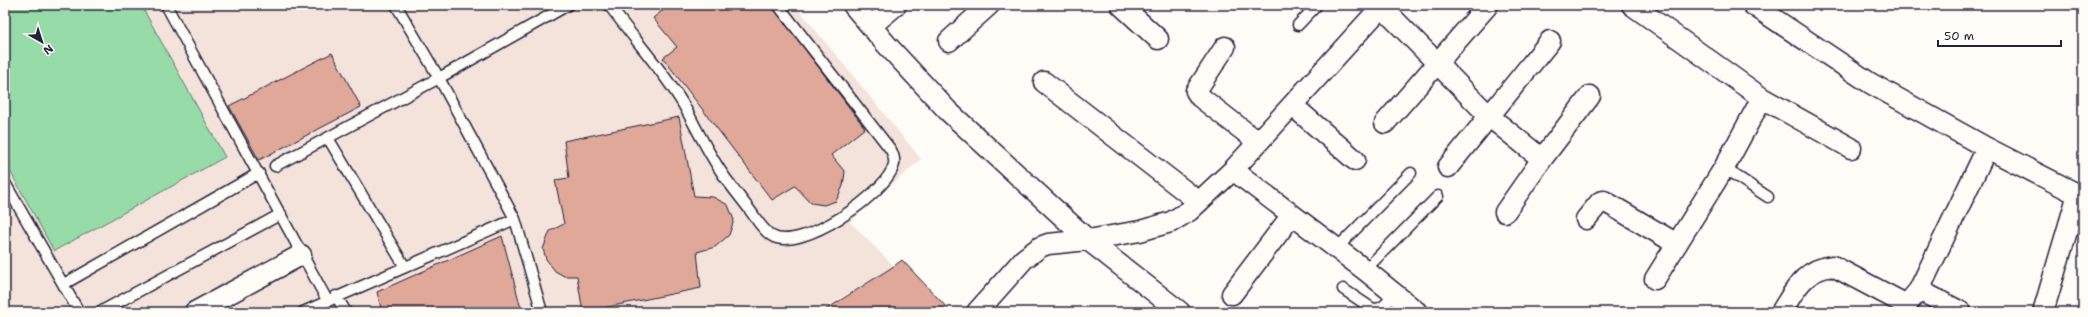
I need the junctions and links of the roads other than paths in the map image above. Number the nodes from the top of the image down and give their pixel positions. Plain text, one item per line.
1 (166, 5) edge
2 (396, 5) edge
3 (568, 5) edge
4 (609, 5) edge
5 (778, 5) edge
6 (853, 5) edge
7 (896, 5) edge
8 (989, 5) edge
9 (1120, 5) edge
10 (1317, 5) edge
11 (1488, 5) edge
12 (1632, 5) edge
13 (1753, 5) edge
14 (1382, 6) edge
15 (1298, 25) dead end
16 (871, 26) junction
17 (1158, 39) dead end
18 (949, 40) dead end
19 (1550, 41) dead end
20 (1225, 46) dead end
21 (1436, 63) junction
22 (439, 78) junction
23 (1044, 82) dead end
24 (1590, 96) dead end
25 (1762, 98) junction
26 (1292, 105) junction
27 (1490, 117) junction
28 (1385, 123) dead end
29 (328, 138) junction
30 (1258, 142) junction
31 (1851, 148) dead end
32 (1987, 148) junction
33 (1542, 159) junction
34 (1355, 160) dead end
35 (275, 166) dead end
36 (1448, 167) dead end
37 (1724, 168) junction
38 (1233, 170) junction
39 (259, 173) junction
40 (1411, 173) dead end
41 (5, 183) edge
42 (2080, 191) edge
43 (1438, 196) dead end
44 (1768, 197) dead end
45 (1199, 202) junction
46 (1505, 212) dead end
47 (281, 214) junction
48 (1292, 215) junction
49 (515, 219) junction
50 (1586, 219) dead end
51 (1088, 240) junction
52 (1677, 244) junction
53 (1336, 248) junction
54 (301, 255) junction
55 (405, 267) junction
56 (1365, 270) junction
57 (1655, 279) dead end
58 (64, 284) junction
59 (1343, 289) dead end
60 (1919, 290) junction
61 (1395, 293) junction
62 (1232, 294) dead end
63 (331, 298) junction
64 (79, 312) edge
65 (100, 312) edge
66 (194, 312) edge
67 (303, 312) edge
68 (346, 312) edge
69 (542, 312) edge
70 (977, 312) edge
71 (1180, 312) edge
72 (1418, 312) edge
73 (1781, 312) edge
74 (1961, 312) edge
75 (2043, 312) edge

1 - 39 lane
2 - 22 lane
3 - 22 lane
4 - 5 lane
6 - 16 street
7 - 16 street
8 - 18 street
9 - 17 street
10 - 15 lane
11 - 21 street
12 - 25 street
13 - 32 street
14 - 21 street
14 - 26 street
16 - 51 street
19 - 27 street
20 - 30 street
21 - 27 street
21 - 28 street
22 - 29 lane
22 - 49 lane
23 - 45 street
24 - 33 street
25 - 31 street
25 - 37 street
26 - 30 street
26 - 34 street
27 - 33 street
27 - 36 street
29 - 35 lane
29 - 55 lane
30 - 38 street
32 - 42 street
32 - 60 street
33 - 46 street
37 - 44 lane
37 - 52 street
38 - 45 street
38 - 48 street
39 - 47 lane
39 - 58 lane
40 - 53 lane
41 - 58 lane
42 - 75 street
43 - 56 lane
45 - 51 street
47 - 54 lane
47 - 65 lane
48 - 53 street
48 - 62 street
49 - 55 lane
49 - 69 lane
50 - 52 street
51 - 70 street
51 - 71 street
52 - 57 street
53 - 56 street
54 - 63 lane
54 - 66 street
55 - 63 lane
56 - 61 street
58 - 64 lane
59 - 61 lane
60 - 73 street
60 - 74 street
61 - 72 street
63 - 67 lane
63 - 68 lane

